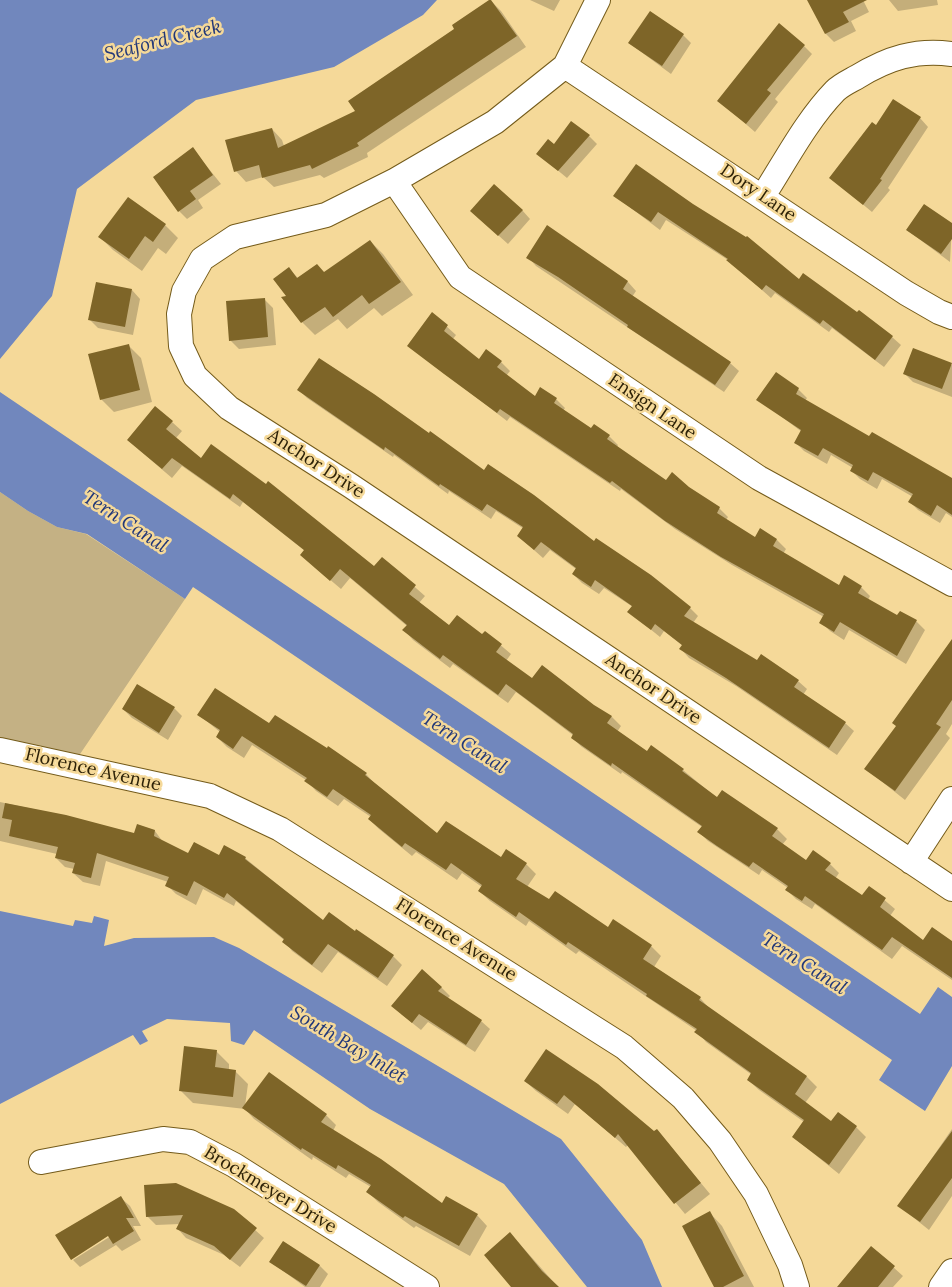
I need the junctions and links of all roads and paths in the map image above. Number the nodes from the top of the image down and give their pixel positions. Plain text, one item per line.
1 (598, 0) edge
2 (952, 54) edge
3 (565, 66) junction
4 (394, 181) junction
5 (763, 196) junction
6 (952, 316) edge
7 (952, 584) edge
8 (0, 750) edge
9 (952, 799) edge
10 (911, 862) junction
11 (952, 889) edge
12 (41, 1162) dead end
13 (952, 1271) edge
14 (427, 1287) edge
15 (797, 1287) edge
16 (941, 1287) edge

1 - 3 street, Anchor Drive
2 - 5 street
3 - 4 street, Anchor Drive
3 - 5 street, Dory Lane
4 - 7 street, Ensign Lane
4 - 10 street, Anchor Drive
5 - 6 street, Dory Lane
8 - 15 street, Florence Avenue
9 - 10 street
10 - 11 street, Anchor Drive
12 - 14 street, Brockmeyer Drive
13 - 16 street

